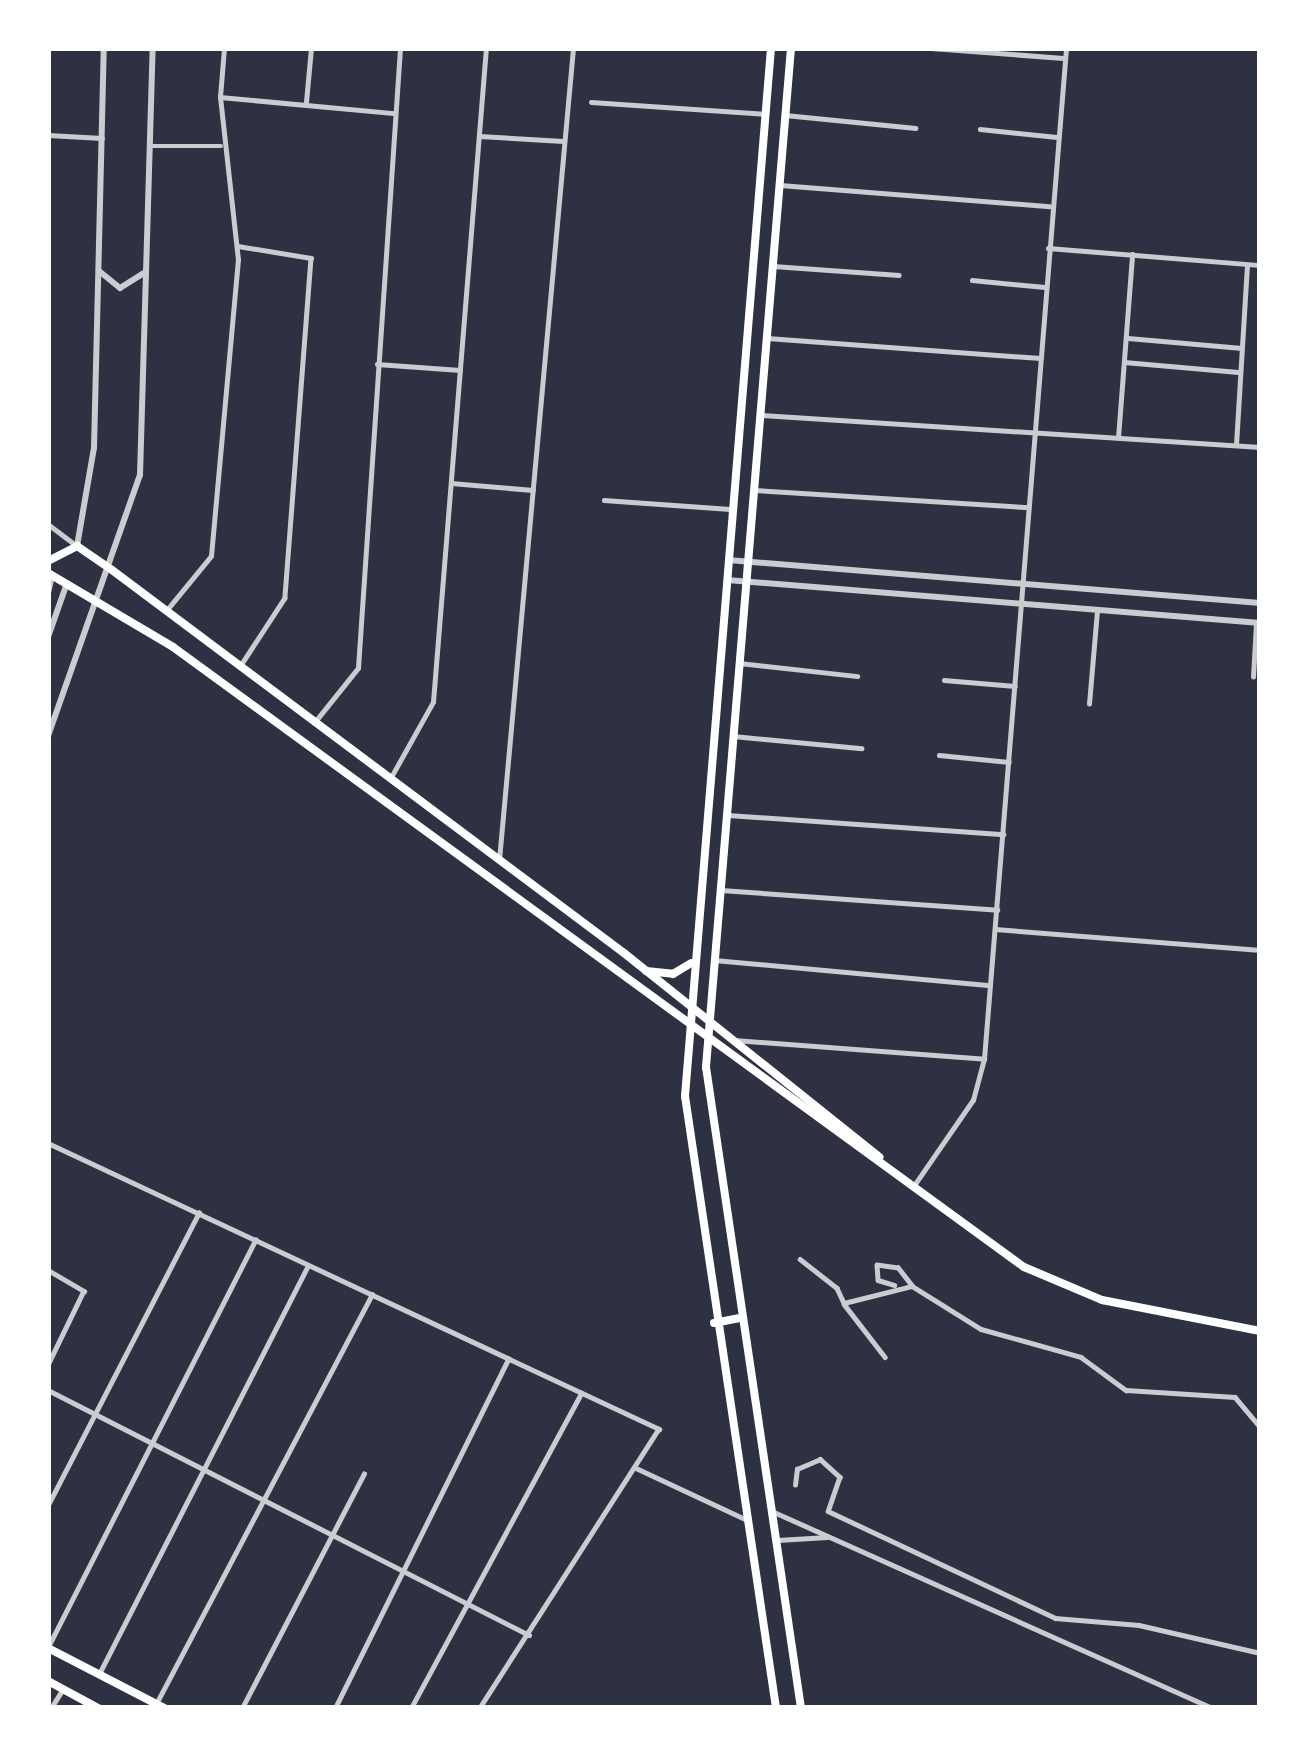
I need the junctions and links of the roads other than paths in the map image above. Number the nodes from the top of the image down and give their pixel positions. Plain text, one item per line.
1 (101, 48) edge
2 (153, 48) edge
3 (224, 48) edge
4 (310, 48) edge
5 (400, 48) edge
6 (486, 48) edge
7 (573, 48) edge
8 (771, 48) edge
9 (791, 48) edge
10 (931, 48) edge
11 (1066, 48) edge
12 (1065, 58) junction
13 (220, 97) junction
14 (591, 102) dead end
15 (305, 105) junction
16 (395, 113) junction
17 (766, 114) junction
18 (785, 115) junction
19 (915, 128) dead end
20 (980, 129) dead end
21 (48, 135) edge
22 (479, 136) junction
23 (1057, 137) junction
24 (103, 138) junction
25 (563, 141) junction
26 (149, 146) junction
27 (224, 146) junction
28 (780, 184) junction
29 (1051, 206) junction
30 (238, 246) junction
31 (1048, 248) junction
32 (1132, 255) junction
33 (98, 262) junction
34 (146, 262) junction
35 (1247, 264) junction
36 (1260, 265) edge
37 (773, 266) junction
38 (899, 275) dead end
39 (972, 280) dead end
40 (1045, 287) junction
41 (767, 338) junction
42 (1126, 338) junction
43 (1242, 348) junction
44 (1040, 358) junction
45 (1124, 362) junction
46 (377, 364) junction
47 (460, 370) junction
48 (1240, 372) junction
49 (760, 415) junction
50 (1034, 432) junction
51 (1118, 437) junction
52 (1236, 445) junction
53 (1260, 447) edge
54 (451, 483) junction
55 (533, 490) junction
56 (754, 490) junction
57 (604, 500) dead end
58 (1028, 507) junction
59 (733, 508) junction
60 (48, 524) edge
61 (76, 546) junction
62 (728, 560) junction
63 (48, 561) edge
64 (748, 562) junction
65 (112, 570) junction
66 (50, 574) edge
67 (727, 580) junction
68 (746, 582) junction
69 (67, 583) junction
70 (1022, 584) junction
71 (48, 593) edge
72 (97, 598) junction
73 (1260, 603) edge
74 (1021, 604) junction
75 (1097, 610) junction
76 (166, 611) junction
77 (1258, 623) edge
78 (48, 637) edge
79 (740, 663) junction
80 (240, 667) junction
81 (857, 676) dead end
82 (1253, 677) dead end
83 (944, 680) dead end
84 (1015, 686) junction
85 (1089, 704) dead end
86 (314, 723) junction
87 (48, 736) edge
88 (733, 736) junction
89 (861, 748) dead end
90 (939, 755) dead end
91 (1009, 762) junction
92 (390, 779) junction
93 (726, 815) junction
94 (1003, 834) junction
95 (499, 860) junction
96 (720, 890) junction
97 (997, 910) junction
98 (995, 929) junction
99 (1260, 950) edge
100 (714, 960) junction
101 (693, 962) junction
102 (646, 971) junction
103 (990, 986) junction
104 (689, 1004) junction
105 (709, 1020) junction
106 (688, 1028) junction
107 (734, 1040) junction
108 (708, 1042) junction
109 (984, 1058) junction
110 (48, 1142) edge
111 (889, 1166) junction
112 (915, 1184) junction
113 (199, 1213) junction
114 (255, 1240) junction
115 (800, 1259) dead end
116 (308, 1265) junction
117 (50, 1271) edge
118 (48, 1281) edge
119 (894, 1285) junction
120 (912, 1286) junction
121 (373, 1295) junction
122 (844, 1304) junction
123 (739, 1318) junction
124 (714, 1323) junction
125 (1260, 1331) edge
126 (885, 1357) dead end
127 (508, 1359) junction
128 (48, 1365) edge
129 (48, 1390) edge
130 (581, 1393) junction
131 (95, 1414) junction
132 (1260, 1427) edge
133 (152, 1443) junction
134 (636, 1468) junction
135 (203, 1469) junction
136 (364, 1474) dead end
137 (795, 1485) dead end
138 (263, 1500) junction
139 (48, 1505) edge
140 (768, 1509) junction
141 (746, 1520) junction
142 (332, 1535) junction
143 (832, 1538) junction
144 (774, 1541) junction
145 (403, 1571) junction
146 (469, 1605) junction
147 (529, 1635) junction
148 (48, 1647) edge
149 (1260, 1653) edge
150 (99, 1674) junction
151 (48, 1682) edge
152 (63, 1689) junction
153 (160, 1706) edge
154 (52, 1708) edge
155 (98, 1708) edge
156 (242, 1708) edge
157 (335, 1708) edge
158 (410, 1708) edge
159 (481, 1708) edge
160 (776, 1708) edge
161 (801, 1708) edge
162 (1214, 1708) edge

1 - 24 street
2 - 26 street
3 - 13 street
4 - 15 street
5 - 16 street
6 - 22 street
7 - 25 street
8 - 17 main road
9 - 18 main road
10 - 12 street
11 - 12 street
12 - 23 street
13 - 15 street
13 - 27 street
14 - 17 street
15 - 16 street
16 - 46 street
17 - 59 main road
18 - 19 street
18 - 28 main road
20 - 23 street
21 - 24 street
22 - 25 street
22 - 47 street
23 - 29 street
24 - 33 street
25 - 55 street
26 - 27 street
26 - 34 street
27 - 30 street
28 - 29 street
28 - 37 main road
29 - 31 street
30 - 76 street
30 - 80 street
31 - 32 street
31 - 40 street
32 - 35 street
32 - 42 street
33 - 34 street
33 - 61 street
34 - 65 street
35 - 36 street
35 - 43 street
37 - 38 street
37 - 41 main road
39 - 40 street
40 - 44 street
41 - 44 street
41 - 49 main road
42 - 43 street
42 - 45 street
43 - 48 street
44 - 50 street
45 - 48 street
45 - 51 street
46 - 47 street
46 - 86 street
47 - 54 street
48 - 52 street
49 - 50 street
49 - 56 main road
50 - 51 street
50 - 58 street
51 - 52 street
52 - 53 street
54 - 55 street
54 - 92 street
55 - 95 street
56 - 58 street
56 - 64 main road
57 - 59 street
58 - 70 street
59 - 62 main road
60 - 61 street
61 - 63 main road
61 - 65 main road
62 - 64 street
62 - 67 main road
64 - 68 main road
64 - 70 street
65 - 72 street
65 - 76 main road
66 - 69 main road
66 - 71 street
67 - 68 street
67 - 101 main road
68 - 74 street
68 - 79 main road
69 - 72 main road
69 - 78 street
70 - 73 street
70 - 74 street
72 - 87 street
72 - 106 main road
74 - 75 street
74 - 84 street
75 - 77 street
75 - 85 street
76 - 80 main road
77 - 82 street
79 - 81 street
79 - 88 main road
80 - 86 main road
83 - 84 street
84 - 91 street
86 - 92 main road
88 - 89 street
88 - 93 main road
90 - 91 street
91 - 94 street
92 - 95 main road
93 - 94 street
93 - 96 main road
94 - 97 street
95 - 102 main road
96 - 97 street
96 - 100 main road
97 - 98 street
98 - 99 street
98 - 103 street
100 - 103 street
100 - 105 main road
101 - 102 main road
101 - 104 main road
102 - 104 main road
103 - 109 street
104 - 105 main road
104 - 106 main road
105 - 107 main road
105 - 108 main road
106 - 108 main road
106 - 124 main road
107 - 109 street
107 - 111 main road
108 - 111 main road
108 - 123 main road
109 - 112 street
110 - 113 street
111 - 112 main road
112 - 125 main road
113 - 114 street
113 - 131 street
114 - 116 street
114 - 133 street
115 - 122 street
116 - 121 street
116 - 135 street
117 - 118 street
117 - 128 street
119 - 120 street
119 - 120 street
119 - 122 street
120 - 132 street
121 - 127 street
121 - 138 street
122 - 126 street
123 - 124 main road
123 - 140 main road
124 - 141 main road
127 - 130 street
127 - 145 street
129 - 131 street
130 - 134 street
130 - 146 street
131 - 133 street
131 - 139 street
133 - 135 street
133 - 148 street
134 - 141 street
134 - 147 street
135 - 138 street
135 - 150 street
136 - 142 street
137 - 149 street
138 - 142 street
138 - 153 street
140 - 143 street
140 - 144 main road
141 - 160 main road
142 - 145 street
142 - 156 street
143 - 144 street
143 - 162 street
144 - 161 main road
145 - 146 street
145 - 157 street
146 - 147 street
146 - 158 street
147 - 159 street
148 - 150 main road
150 - 153 main road
151 - 152 main road
152 - 154 street
152 - 155 main road

